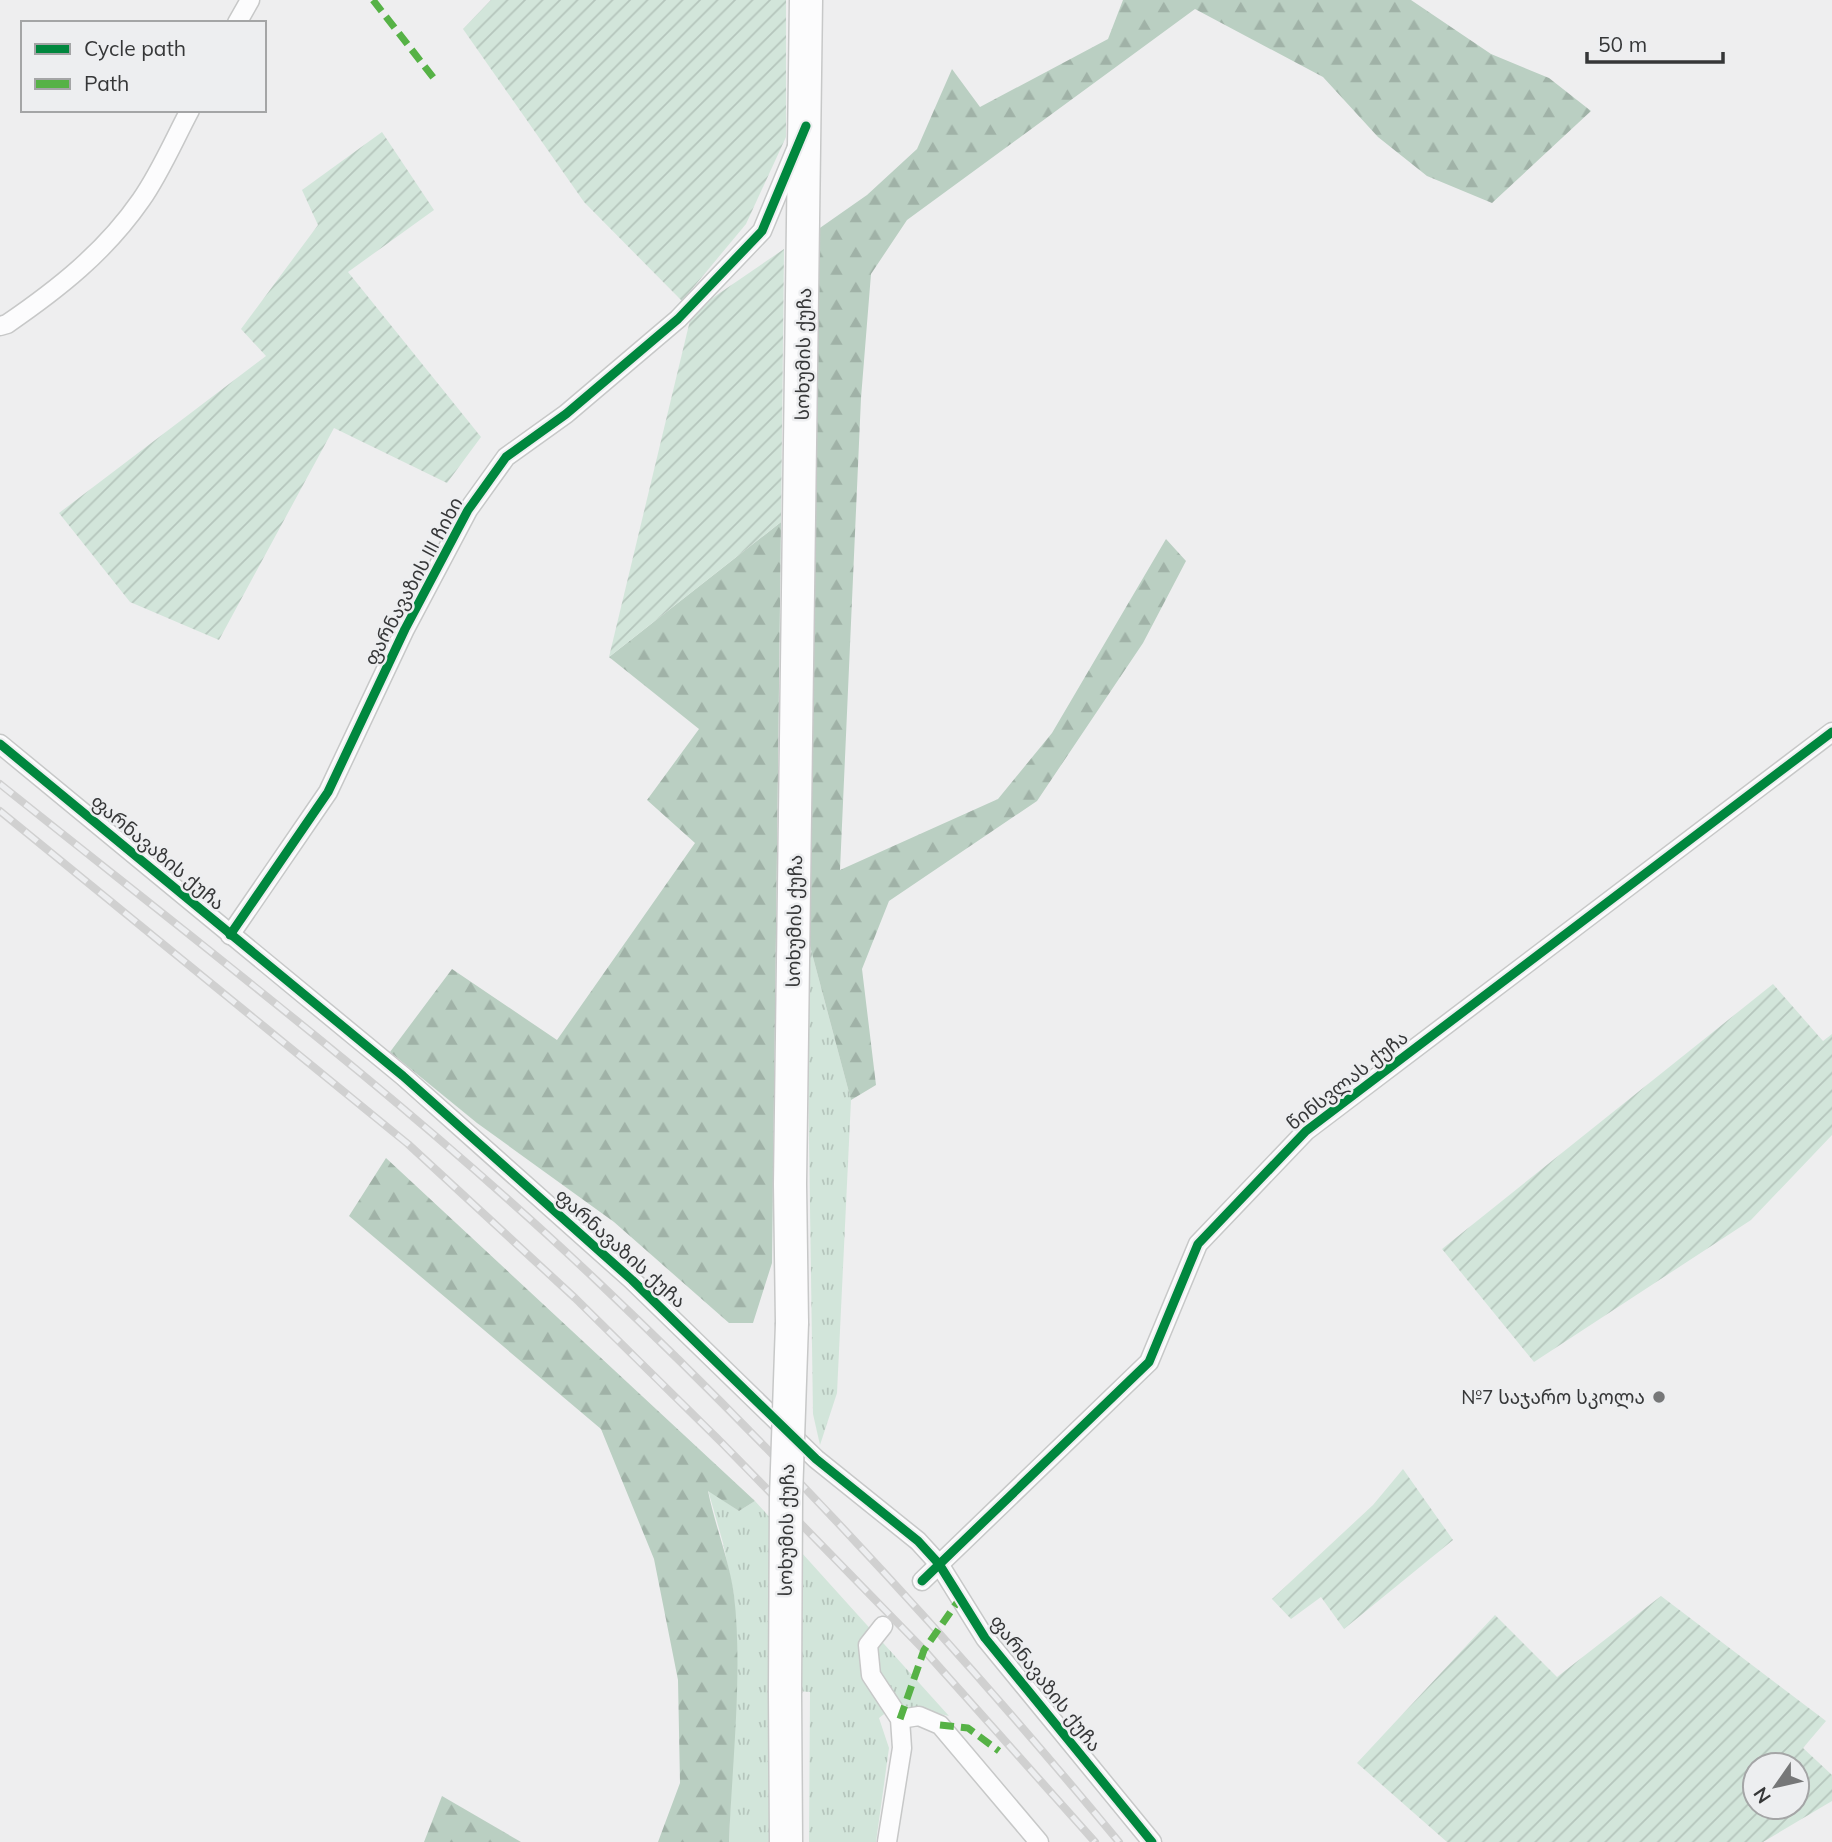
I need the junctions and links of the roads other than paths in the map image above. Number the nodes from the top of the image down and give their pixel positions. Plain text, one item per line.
1 (250, 0) edge
2 (806, 0) edge
3 (238, 21) edge
4 (189, 112) edge
5 (806, 125) junction
6 (0, 326) edge
7 (1832, 732) edge
8 (0, 744) edge
9 (230, 935) junction
10 (939, 1564) junction
11 (922, 1581) dead end
12 (883, 1626) dead end
13 (900, 1719) junction
14 (786, 1842) edge
15 (887, 1842) edge
16 (1039, 1842) edge
17 (1152, 1842) edge

1 - 3 street
2 - 5 highway, სოხუმის ქუჩა
4 - 6 street
5 - 9 street, ფარნავაზის III ჩიხი
5 - 14 highway, სოხუმის ქუჩა, bridge
7 - 10 street, წინსვლას ქუჩა
8 - 9 street, ფარნავაზის ქუჩა
9 - 10 street, ფარნავაზის ქუჩა
10 - 11 street, წინსვლას ქუჩა
10 - 17 street, ფარნავაზის ქუჩა
12 - 13 street
13 - 15 street
13 - 16 street

